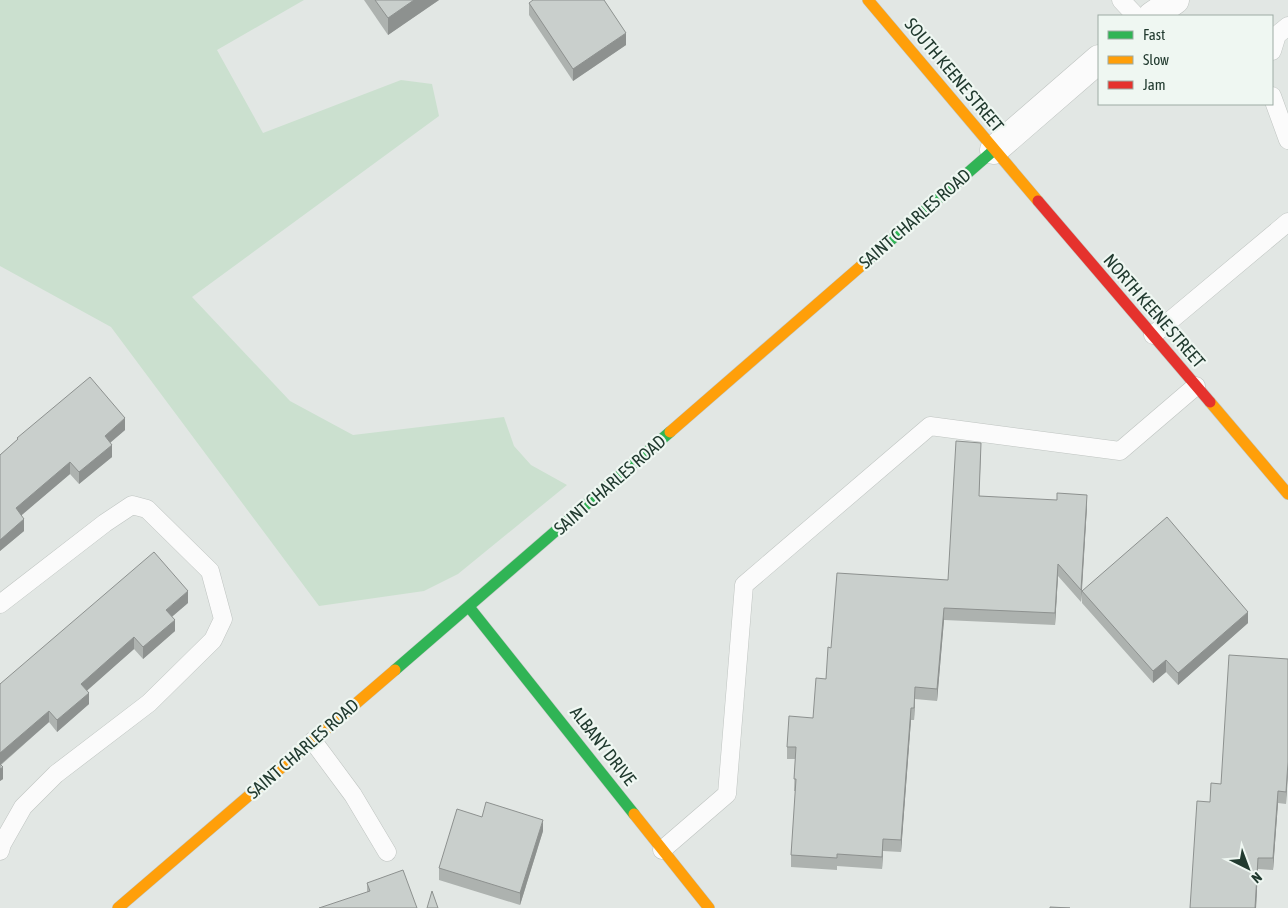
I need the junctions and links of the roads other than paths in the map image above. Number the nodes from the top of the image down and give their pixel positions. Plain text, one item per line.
1 (868, 0) edge
2 (1121, 0) edge
3 (1176, 0) edge
4 (1135, 15) edge
5 (1154, 15) edge
6 (1288, 26) edge
7 (1273, 48) edge
8 (1098, 60) edge
9 (1273, 99) edge
10 (1288, 140) edge
11 (994, 150) junction
12 (1288, 222) edge
13 (1153, 335) junction
14 (1196, 386) junction
15 (1288, 494) edge
16 (0, 604) edge
17 (470, 607) junction
18 (313, 741) junction
19 (662, 850) junction
20 (0, 851) edge
21 (387, 852) dead end
22 (125, 906) edge
23 (709, 908) edge

1 - 11 street, SOUTH KEENE STREET
2 - 4 lane
3 - 5 street
6 - 7 lane
8 - 11 street, SAINT CHARLES ROAD
9 - 10 lane
11 - 13 street, NORTH KEENE STREET
11 - 17 street, SAINT CHARLES ROAD
12 - 13 lane
13 - 14 street, NORTH KEENE STREET
14 - 15 street, NORTH KEENE STREET
14 - 19 lane
16 - 20 lane
17 - 18 street, SAINT CHARLES ROAD
17 - 19 street, ALBANY DRIVE
18 - 21 lane
18 - 22 street, SAINT CHARLES ROAD
19 - 23 street, ALBANY DRIVE

